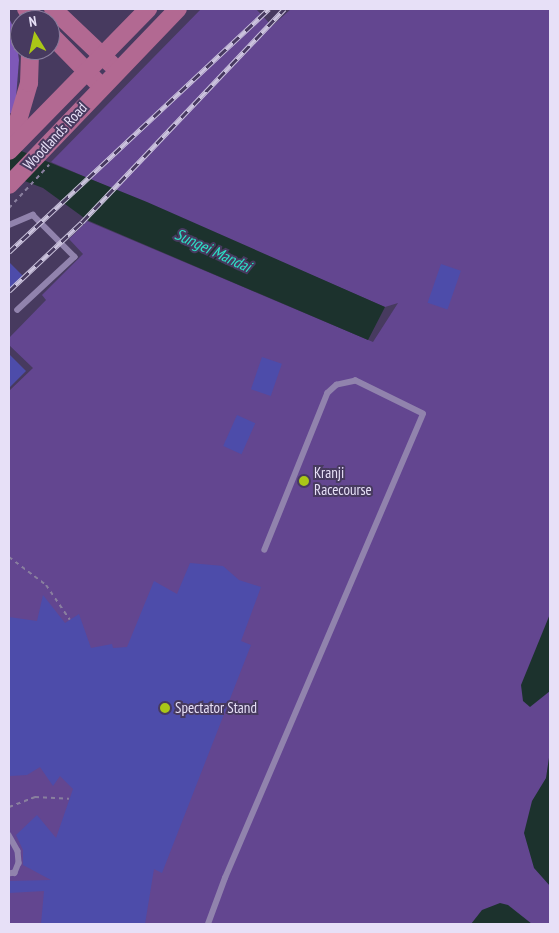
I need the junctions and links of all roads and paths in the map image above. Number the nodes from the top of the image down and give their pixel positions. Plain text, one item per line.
1 (53, 9) edge
2 (148, 9) edge
3 (178, 9) edge
4 (60, 44) edge
5 (103, 56) junction
6 (25, 60) edge
7 (118, 71) junction
8 (88, 72) junction
9 (102, 87) junction
10 (9, 151) edge
11 (9, 185) edge
12 (9, 225) edge
13 (18, 310) dead end
14 (265, 550) dead end
15 (9, 557) edge
16 (70, 620) dead end
17 (69, 798) dead end
18 (9, 806) edge
19 (9, 836) edge
20 (9, 874) edge
21 (208, 924) edge

1 - 5 main road
2 - 5 main road, Woodlands Road
3 - 7 main road, Woodlands Road
4 - 8 main road
5 - 7 main road
5 - 8 main road, Woodlands Road
6 - 10 main road
7 - 9 main road, Woodlands Road
8 - 9 main road
8 - 10 main road, Woodlands Road
9 - 11 main road, Woodlands Road
12 - 13 lane
14 - 21 lane
15 - 16 path
17 - 18 path
19 - 20 lane

